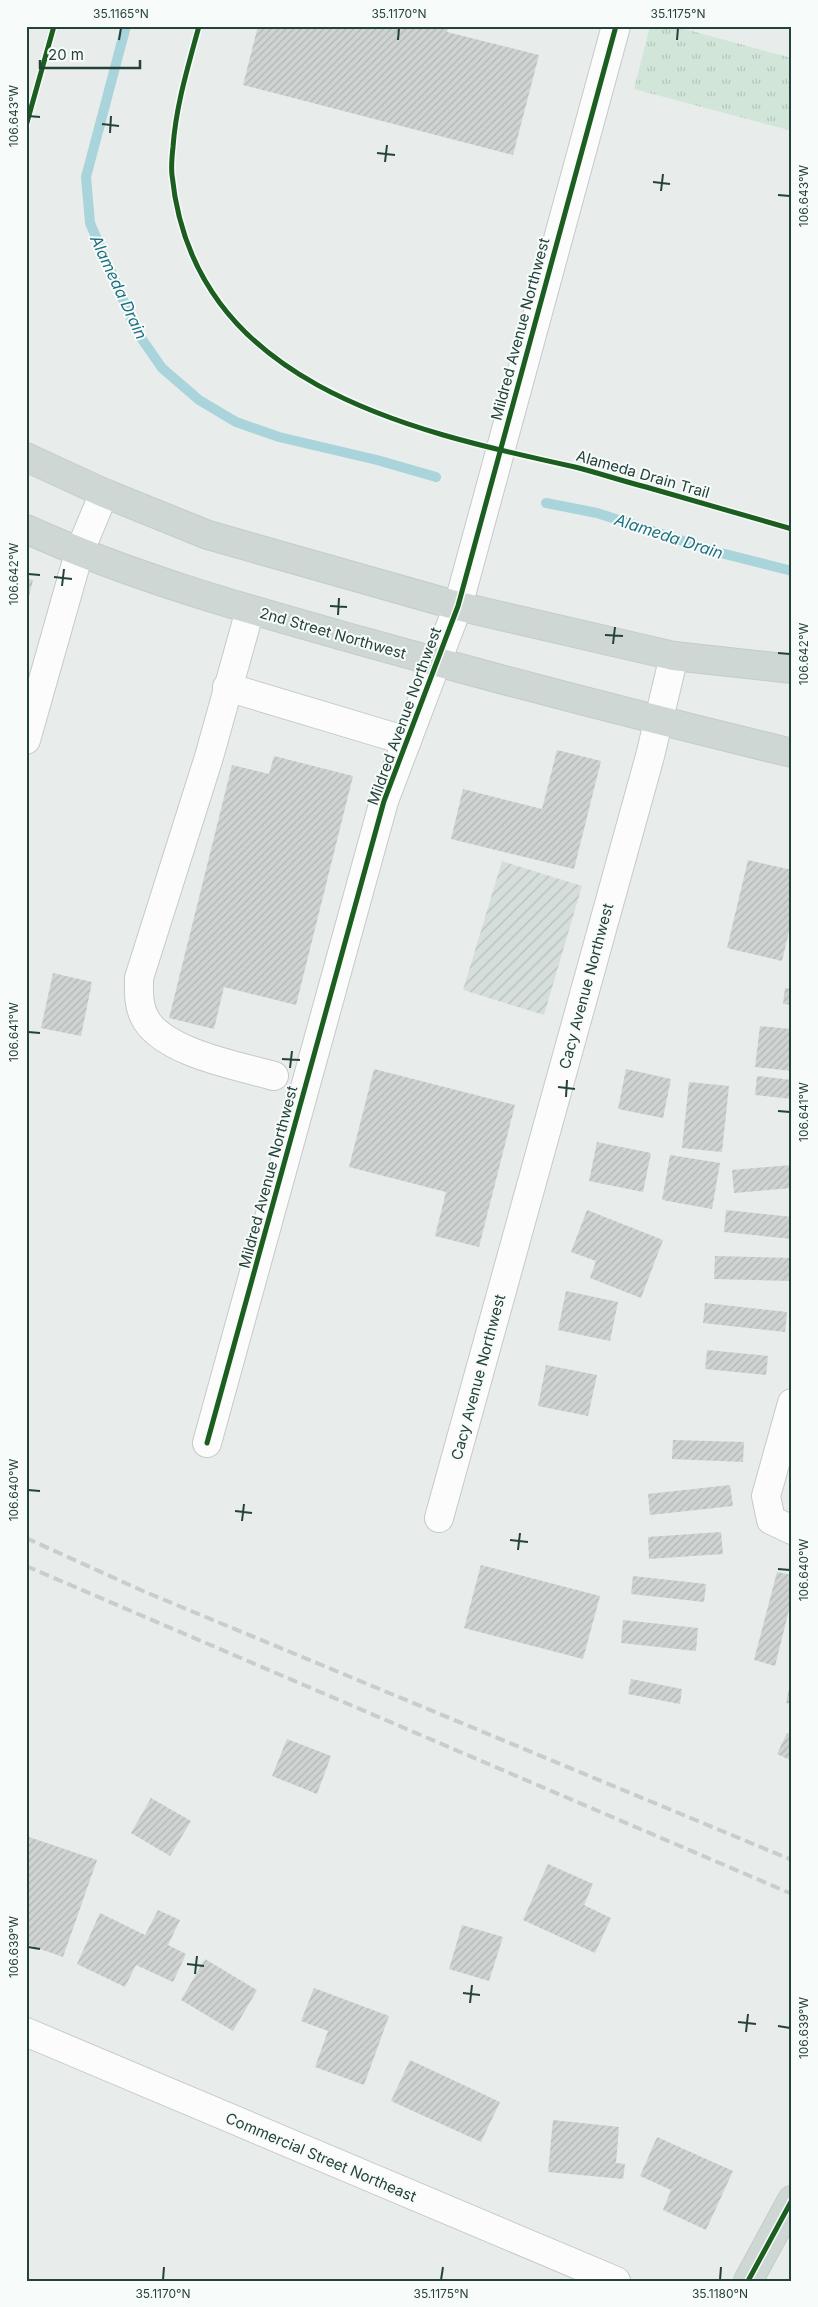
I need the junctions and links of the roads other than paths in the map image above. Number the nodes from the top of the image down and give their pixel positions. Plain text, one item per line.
1 (616, 26) edge
2 (26, 457) edge
3 (104, 493) junction
4 (26, 529) edge
5 (79, 553) junction
6 (458, 606) junction
7 (250, 610) junction
8 (674, 656) junction
9 (436, 662) junction
10 (792, 669) edge
11 (227, 687) junction
12 (659, 721) junction
13 (26, 740) edge
14 (407, 742) junction
15 (792, 753) edge
16 (274, 1076) dead end
17 (792, 1403) edge
18 (207, 1443) dead end
19 (440, 1518) dead end
20 (792, 1530) edge
21 (26, 2032) edge
22 (792, 2200) edge
23 (616, 2281) edge
24 (748, 2281) edge

1 - 6 street, Mildred Avenue Northwest
2 - 3 main road
3 - 5 street
3 - 6 main road
4 - 5 main road, 2nd Street Northwest
5 - 7 main road, 2nd Street Northwest
5 - 13 street
6 - 8 main road
6 - 9 street, Mildred Avenue Northwest
7 - 9 main road, 2nd Street Northwest
7 - 11 street
8 - 10 main road
8 - 12 street, Cacy Avenue Northwest
9 - 12 main road, 2nd Street Northwest
9 - 14 street, Mildred Avenue Northwest
11 - 14 street
11 - 16 street
12 - 15 main road, 2nd Street Northwest
12 - 19 street, Cacy Avenue Northwest
14 - 18 street, Mildred Avenue Northwest
17 - 20 street
21 - 23 street, Commercial Street Northeast
22 - 24 main road

